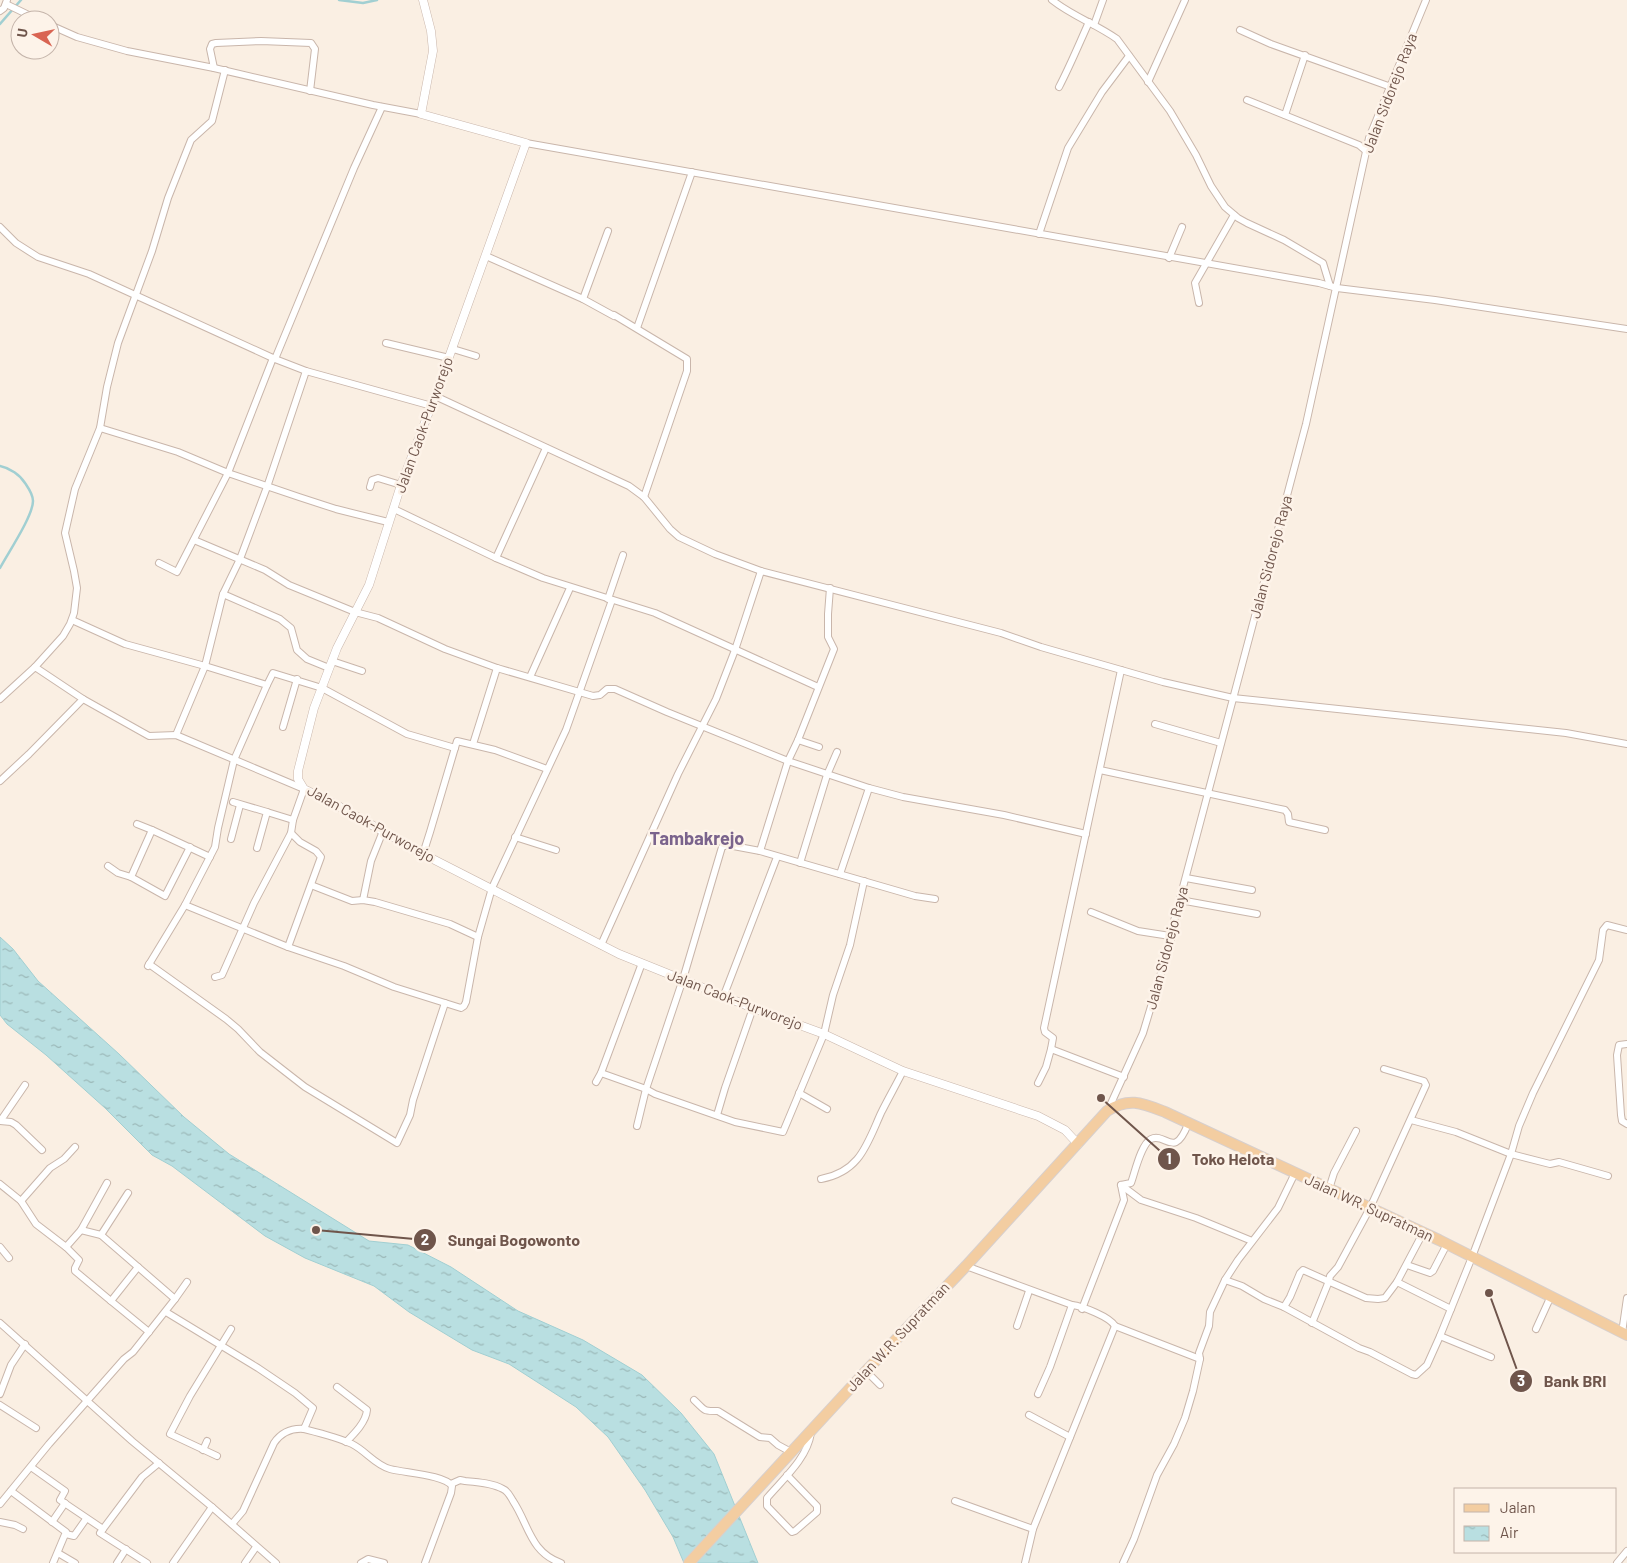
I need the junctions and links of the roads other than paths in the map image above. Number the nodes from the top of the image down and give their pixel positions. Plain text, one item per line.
1 (423, 0) edge
2 (1052, 0) edge
3 (1103, 0) edge
4 (1185, 0) edge
5 (1426, 0) edge
6 (9, 4) edge
7 (0, 11) edge
8 (1091, 24) junction
9 (60, 29) edge
10 (1240, 30) dead end
11 (1304, 55) junction
12 (1129, 56) junction
13 (214, 68) junction
14 (225, 70) junction
15 (1148, 82) junction
16 (1391, 87) junction
17 (1060, 88) dead end
18 (310, 91) junction
19 (1247, 100) dead end
20 (382, 107) junction
21 (421, 114) junction
22 (1286, 115) junction
23 (526, 143) junction
24 (1366, 151) junction
25 (692, 172) junction
26 (1234, 215) junction
27 (0, 227) edge
28 (1182, 227) dead end
29 (608, 231) dead end
30 (1039, 234) junction
31 (486, 256) junction
32 (1169, 258) junction
33 (1205, 264) junction
34 (1334, 287) junction
35 (136, 296) junction
36 (583, 299) junction
37 (1199, 303) dead end
38 (637, 328) junction
39 (1627, 329) edge
40 (386, 343) dead end
41 (453, 349) junction
42 (476, 356) dead end
43 (449, 358) junction
44 (274, 359) junction
45 (306, 371) junction
46 (435, 396) junction
47 (432, 406) junction
48 (100, 428) junction
49 (546, 448) junction
50 (228, 473) junction
51 (401, 485) junction
52 (267, 487) junction
53 (370, 487) dead end
54 (644, 497) junction
55 (394, 509) junction
56 (388, 522) junction
57 (194, 540) junction
58 (623, 555) dead end
59 (496, 558) junction
60 (240, 559) junction
61 (159, 563) dead end
62 (761, 571) junction
63 (570, 588) junction
64 (830, 588) junction
65 (222, 594) junction
66 (610, 600) junction
67 (355, 612) junction
68 (72, 620) junction
69 (735, 650) junction
70 (331, 664) junction
71 (205, 666) junction
72 (35, 667) junction
73 (497, 668) junction
74 (362, 670) dead end
75 (1121, 670) junction
76 (530, 678) junction
77 (296, 679) junction
78 (267, 686) junction
79 (322, 688) junction
80 (818, 688) junction
81 (579, 692) junction
82 (1233, 698) junction
83 (0, 699) edge
84 (82, 699) junction
85 (1155, 724) dead end
86 (702, 726) junction
87 (283, 727) dead end
88 (176, 735) junction
89 (798, 740) junction
90 (1221, 743) junction
91 (473, 744) junction
92 (1627, 744) edge
93 (820, 747) dead end
94 (454, 748) junction
95 (836, 752) dead end
96 (234, 760) junction
97 (788, 761) junction
98 (547, 769) junction
99 (1100, 770) junction
100 (827, 775) junction
101 (0, 781) edge
102 (869, 788) junction
103 (304, 789) junction
104 (1207, 792) junction
105 (233, 802) dead end
106 (240, 805) junction
107 (267, 812) junction
108 (293, 820) junction
109 (137, 824) dead end
110 (152, 830) junction
111 (1325, 830) dead end
112 (383, 831) junction
113 (291, 833) junction
114 (1086, 834) junction
115 (515, 837) junction
116 (231, 839) dead end
117 (190, 847) junction
118 (257, 848) dead end
119 (556, 850) dead end
120 (760, 851) junction
121 (423, 854) junction
122 (776, 856) junction
123 (210, 857) junction
124 (800, 864) junction
125 (108, 866) dead end
126 (840, 874) junction
127 (131, 877) junction
128 (1186, 878) junction
129 (864, 881) junction
130 (311, 885) junction
131 (492, 888) junction
132 (1252, 890) dead end
133 (935, 899) dead end
134 (363, 900) junction
135 (1180, 900) junction
136 (185, 905) junction
137 (1091, 912) dead end
138 (1257, 914) dead end
139 (242, 929) junction
140 (1627, 930) edge
141 (1170, 936) junction
142 (478, 938) junction
143 (601, 945) junction
144 (288, 947) junction
145 (642, 963) junction
146 (215, 977) dead end
147 (683, 979) junction
148 (724, 995) junction
149 (444, 1003) junction
150 (753, 1008) junction
151 (824, 1034) junction
152 (1627, 1044) edge
153 (1051, 1048) junction
154 (1384, 1068) dead end
155 (903, 1071) junction
156 (601, 1073) junction
157 (1627, 1074) edge
158 (1618, 1075) junction
159 (1124, 1077) junction
160 (596, 1082) dead end
161 (1038, 1083) dead end
162 (25, 1085) dead end
163 (646, 1089) junction
164 (799, 1093) junction
165 (1624, 1105) edge
166 (827, 1109) dead end
167 (1107, 1112) junction
168 (717, 1115) junction
169 (1, 1120) edge
170 (1411, 1120) junction
171 (1188, 1124) junction
172 (1627, 1124) edge
173 (637, 1126) dead end
174 (1356, 1131) dead end
175 (1078, 1144) junction
176 (75, 1147) dead end
177 (42, 1150) dead end
178 (1511, 1154) junction
179 (1295, 1174) junction
180 (1608, 1176) dead end
181 (821, 1179) dead end
182 (108, 1183) dead end
183 (0, 1184) edge
184 (1121, 1185) junction
185 (1329, 1189) junction
186 (128, 1194) dead end
187 (21, 1200) junction
188 (1370, 1208) junction
189 (81, 1230) junction
190 (1423, 1232) junction
191 (100, 1235) junction
192 (1252, 1241) junction
193 (1447, 1244) junction
194 (66, 1247) junction
195 (0, 1248) edge
196 (1472, 1257) junction
197 (10, 1258) dead end
198 (1406, 1265) junction
199 (966, 1266) junction
200 (138, 1267) junction
201 (1226, 1280) junction
202 (1329, 1281) junction
203 (187, 1282) dead end
204 (1397, 1282) junction
205 (1029, 1291) junction
206 (1551, 1296) junction
207 (1627, 1298) edge
208 (175, 1299) junction
209 (111, 1301) junction
210 (1072, 1305) junction
211 (1284, 1307) junction
212 (1082, 1308) junction
213 (1451, 1309) junction
214 (166, 1312) junction
215 (0, 1323) edge
216 (1312, 1323) junction
217 (1017, 1326) dead end
218 (1115, 1326) junction
219 (231, 1328) dead end
220 (1536, 1329) dead end
221 (149, 1332) junction
222 (1625, 1334) edge
223 (1440, 1336) junction
224 (24, 1344) junction
225 (220, 1346) junction
226 (1492, 1357) dead end
227 (1200, 1359) junction
228 (866, 1370) junction
229 (880, 1385) dead end
230 (337, 1387) dead end
231 (0, 1394) edge
232 (1038, 1394) dead end
233 (694, 1400) dead end
234 (88, 1401) junction
235 (0, 1406) edge
236 (1029, 1415) dead end
237 (36, 1428) dead end
238 (304, 1429) junction
239 (811, 1430) junction
240 (1070, 1437) junction
241 (207, 1440) dead end
242 (346, 1442) junction
243 (203, 1450) junction
244 (791, 1452) junction
245 (218, 1456) dead end
246 (159, 1463) junction
247 (30, 1467) junction
248 (787, 1475) junction
249 (451, 1484) junction
250 (11, 1491) junction
251 (955, 1501) dead end
252 (64, 1503) junction
253 (0, 1504) edge
254 (212, 1507) junction
255 (86, 1519) junction
256 (0, 1522) edge
257 (52, 1522) junction
258 (232, 1524) junction
259 (23, 1529) dead end
260 (103, 1529) junction
261 (1033, 1529) junction
262 (66, 1534) junction
263 (256, 1547) junction
264 (126, 1549) junction
265 (1627, 1551) edge
266 (58, 1553) junction
267 (53, 1563) edge
268 (75, 1563) edge
269 (117, 1563) edge
270 (146, 1563) edge
271 (173, 1563) edge
272 (245, 1563) edge
273 (276, 1563) edge
274 (361, 1563) edge
275 (384, 1563) edge
276 (425, 1563) edge
277 (561, 1563) edge
278 (689, 1563) edge
279 (1025, 1563) edge
280 (1123, 1563) edge
281 (1617, 1563) edge

1 - 21 street
2 - 8 street
3 - 8 street
4 - 15 street
5 - 16 street, Jalan Sidorejo Raya
6 - 7 street
8 - 12 street
8 - 17 street
9 - 13 street
10 - 11 street
11 - 16 street
11 - 22 street
12 - 15 street
12 - 30 street
13 - 14 street
13 - 18 street
14 - 18 street
14 - 35 street
15 - 26 street
16 - 24 street, Jalan Sidorejo Raya
18 - 20 street
19 - 22 street
20 - 21 street
20 - 44 street
21 - 23 street
22 - 24 street
23 - 25 street
23 - 31 street, Jalan Caok-Purworejo
24 - 34 street, Jalan Sidorejo Raya
25 - 30 street
25 - 38 street
26 - 33 street
26 - 34 street
27 - 35 street
28 - 32 street
29 - 36 street
30 - 32 street
31 - 36 street
31 - 41 street, Jalan Caok-Purworejo
32 - 33 street
33 - 34 street
33 - 37 street
34 - 39 street
34 - 82 street, Jalan Sidorejo Raya
35 - 44 street
35 - 48 street
36 - 38 street
38 - 54 street
40 - 43 street
41 - 42 street
41 - 43 street, Jalan Caok-Purworejo
43 - 46 street, Jalan Caok-Purworejo
44 - 45 street
44 - 50 street
45 - 47 street
45 - 52 street
46 - 47 street, Jalan Caok-Purworejo
46 - 49 street
47 - 51 street, Jalan Caok-Purworejo
48 - 50 street
48 - 68 street
49 - 54 street
49 - 59 street
50 - 52 street
50 - 57 street
51 - 53 street
51 - 55 street, Jalan Caok-Purworejo
52 - 56 street
52 - 60 street
54 - 62 street
55 - 56 street, Jalan Caok-Purworejo
55 - 59 street
56 - 67 street, Jalan Caok-Purworejo
57 - 60 street
57 - 61 street
58 - 66 street
59 - 63 street
60 - 65 street
60 - 67 street
62 - 64 street
62 - 69 street
63 - 66 street
63 - 76 street
64 - 75 street
64 - 80 street
65 - 70 street
65 - 71 street
66 - 69 street
66 - 81 street
67 - 70 street, Jalan Caok-Purworejo
67 - 73 street
68 - 71 street
68 - 72 street
69 - 80 street
69 - 86 street
70 - 74 street
70 - 79 street, Jalan Caok-Purworejo
71 - 78 street
71 - 88 street
72 - 83 street
72 - 84 street
73 - 76 street
73 - 91 street
75 - 82 street
75 - 99 street
76 - 81 street
77 - 78 street
77 - 79 street
77 - 87 street
78 - 96 street
79 - 94 street
79 - 103 street, Jalan Caok-Purworejo
80 - 89 street
81 - 86 street
81 - 98 street
82 - 90 street, Jalan Sidorejo Raya
82 - 92 street
84 - 88 street
84 - 101 street
85 - 90 street
86 - 97 street
86 - 143 street
88 - 96 street
89 - 93 street
89 - 97 street
90 - 104 street, Jalan Sidorejo Raya
91 - 94 street
91 - 98 street
94 - 121 street
95 - 100 street
96 - 103 street
96 - 123 street
97 - 100 street
97 - 120 street
98 - 115 street
99 - 104 street
99 - 114 street
100 - 102 street
100 - 124 street
102 - 114 street
102 - 126 street
103 - 108 street
103 - 112 street, Jalan Caok-Purworejo
104 - 111 street
104 - 128 street, Jalan Sidorejo Raya
105 - 106 street
106 - 107 street
106 - 116 street
107 - 108 street
107 - 118 street
108 - 113 street
109 - 110 street
110 - 117 street
110 - 127 street
112 - 121 street, Jalan Caok-Purworejo
112 - 134 street
113 - 130 street
113 - 139 street
114 - 153 street
115 - 119 street
115 - 131 street
117 - 123 street
117 - 127 street
120 - 122 street
120 - 147 street
121 - 131 street, Jalan Caok-Purworejo
122 - 124 street
122 - 148 street
123 - 136 street
124 - 126 street
125 - 127 street
126 - 129 street
128 - 132 street
128 - 135 street, Jalan Sidorejo Raya
129 - 133 street
129 - 151 street
130 - 134 street
130 - 144 street
131 - 142 street
131 - 143 street, Jalan Caok-Purworejo
134 - 142 street
135 - 138 street
135 - 141 street, Jalan Sidorejo Raya
136 - 139 street
136 - 149 street
137 - 141 street
139 - 144 street
139 - 146 street
140 - 178 street
141 - 159 street, Jalan Sidorejo Raya
142 - 149 street
143 - 145 street, Jalan Caok-Purworejo
144 - 149 street
145 - 147 street, Jalan Caok-Purworejo
145 - 156 street
147 - 148 street, Jalan Caok-Purworejo
147 - 163 street
148 - 150 street, Jalan Caok-Purworejo
150 - 151 street, Jalan Caok-Purworejo
150 - 168 street
151 - 155 street, Jalan Caok-Purworejo
151 - 164 street
152 - 158 street
153 - 159 street
153 - 161 street
154 - 170 street
155 - 175 street, Jalan Caok-Purworejo
155 - 181 street
156 - 160 street
156 - 163 street
157 - 158 street
158 - 165 street
159 - 167 street, Jalan Sidorejo Raya
162 - 169 street
163 - 168 street
163 - 173 street
164 - 166 street
164 - 168 street
165 - 172 street
167 - 171 main road, Jalan WR. Supratman
167 - 175 main road, Jalan W.R. Supratman
169 - 177 street
170 - 178 street
170 - 188 street
171 - 179 main road, Jalan WR. Supratman
171 - 184 street
174 - 185 street
175 - 199 main road, Jalan W.R. Supratman
176 - 187 street
178 - 180 street
178 - 196 street
179 - 185 main road, Jalan WR. Supratman
179 - 192 street
182 - 189 street
183 - 187 street
184 - 192 street
184 - 212 street
185 - 188 main road, Jalan WR. Supratman
186 - 191 street
187 - 194 street
188 - 190 main road, Jalan WR. Supratman
188 - 202 street
189 - 191 street
189 - 194 street
190 - 193 main road, Jalan WR. Supratman
190 - 198 street
191 - 200 street
192 - 201 street
193 - 196 main road, Jalan WR. Supratman
193 - 198 street
194 - 209 street
195 - 197 street
196 - 206 main road, Jalan WR. Supratman
196 - 213 street
198 - 204 street
199 - 205 street
199 - 228 main road, Jalan W.R. Supratman
200 - 208 street
200 - 209 street
201 - 211 street
201 - 227 street
202 - 204 street
202 - 211 street
202 - 216 street
203 - 208 street
204 - 213 street
205 - 210 street
205 - 217 street
206 - 220 street
206 - 222 main road, Jalan WR. Supratman
207 - 222 street
208 - 214 street
209 - 221 street
210 - 212 street
210 - 232 street
211 - 216 street
212 - 218 street
213 - 223 street
214 - 221 street
214 - 225 street
215 - 224 street
216 - 223 street
218 - 227 street
218 - 240 street
219 - 225 street
221 - 234 street
223 - 226 street
224 - 231 street
224 - 234 street
225 - 238 street
225 - 243 street
227 - 280 street
228 - 229 street
228 - 239 main road, Jalan W.R. Supratman
230 - 242 street
233 - 244 street
234 - 246 street
234 - 247 street
235 - 237 street
236 - 240 street
238 - 242 street
238 - 258 street
239 - 244 main road, Jalan W.R. Supratman
239 - 248 street
240 - 261 street
241 - 243 street
242 - 249 street
243 - 245 street
244 - 278 main road, Jalan W.R. Supratman
246 - 254 street
246 - 260 street
247 - 250 street
247 - 252 street
248 - 248 street
249 - 276 street
249 - 277 street
250 - 253 street
250 - 257 street
251 - 261 street
252 - 255 street
252 - 257 street
254 - 258 street
254 - 271 street
255 - 260 street
255 - 262 street
256 - 259 street
257 - 262 street
258 - 263 street
260 - 264 street
261 - 279 street
262 - 266 street
263 - 272 street
263 - 273 street
264 - 269 street
264 - 270 street
265 - 281 street
266 - 267 street
266 - 268 street
274 - 275 street

